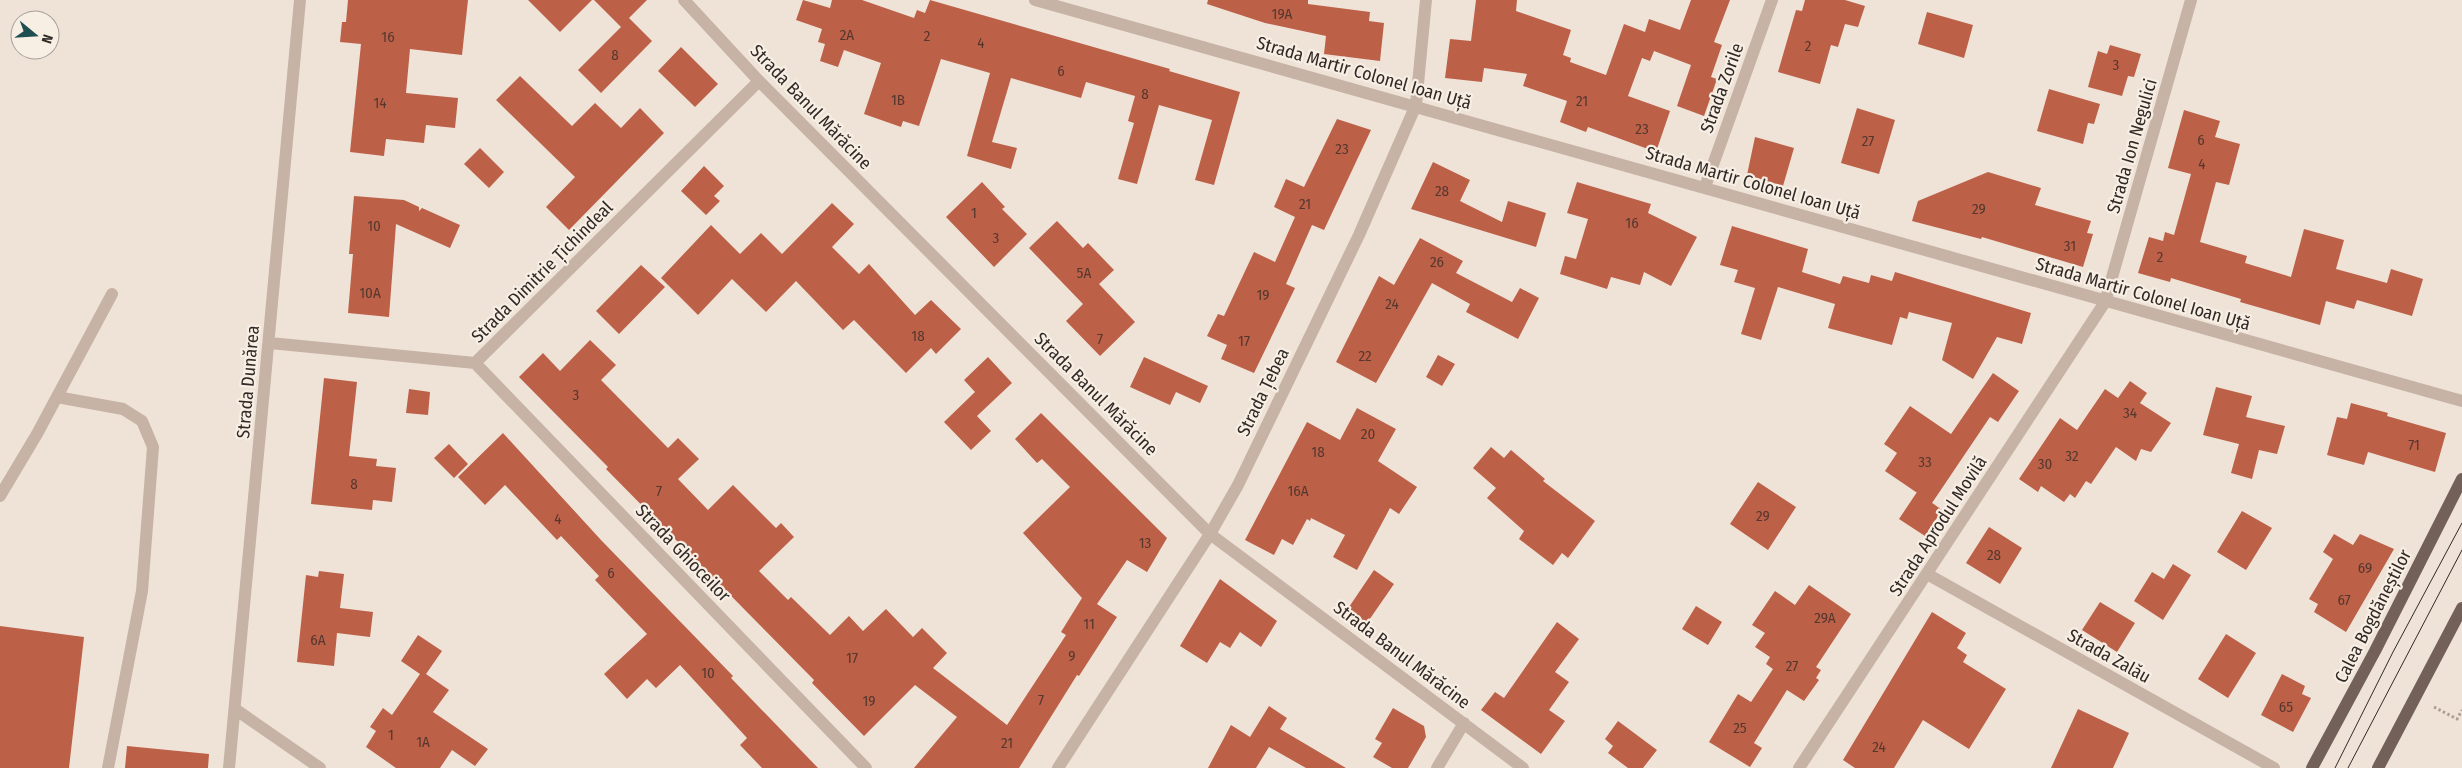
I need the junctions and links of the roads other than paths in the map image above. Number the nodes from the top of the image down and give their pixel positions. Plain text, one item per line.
1 (300, 0) edge
2 (684, 0) edge
3 (1035, 0) edge
4 (1426, 0) edge
5 (1772, 0) edge
6 (2191, 0) edge
7 (759, 81) junction
8 (1416, 105) junction
9 (1705, 188) junction
10 (112, 294) dead end
11 (2105, 302) junction
12 (270, 343) junction
13 (475, 363) junction
14 (57, 397) junction
15 (2462, 400) edge
16 (2462, 479) edge
17 (0, 496) edge
18 (1210, 534) junction
19 (1927, 574) junction
20 (2462, 608) edge
21 (235, 709) junction
22 (1464, 723) junction
23 (108, 768) edge
24 (229, 768) edge
25 (320, 768) edge
26 (866, 768) edge
27 (1058, 768) edge
28 (1437, 768) edge
29 (1523, 768) edge
30 (1799, 768) edge
31 (2274, 768) edge
32 (2312, 768) edge
33 (2378, 768) edge

1 - 12 street, Strada Dunărea
2 - 7 street, Strada Banul Mărăcine
3 - 8 street, Strada Martir Colonel Ioan Uță
4 - 8 street, Strada Țebea
5 - 9 street, Strada Zorile
6 - 11 street, Strada Ion Negulici
7 - 13 street, Strada Dimitrie Țichindeal
7 - 18 street, Strada Banul Mărăcine
8 - 9 street, Strada Martir Colonel Ioan Uță
8 - 18 street, Strada Țebea
9 - 11 street, Strada Martir Colonel Ioan Uță
10 - 14 street
11 - 15 street, Strada Martir Colonel Ioan Uță
11 - 19 street, Strada Aprodul Movilă
12 - 13 street, Strada Dimitrie Țichindeal
12 - 21 street, Strada Dunărea
13 - 26 street, Strada Ghioceilor
14 - 17 street
14 - 23 street
16 - 32 main road, Calea Bogdăneștilor
18 - 22 street, Strada Banul Mărăcine
18 - 27 street, Strada Țebea
19 - 30 street, Strada Aprodul Movilă
19 - 31 street, Strada Zalău
20 - 33 main road
21 - 24 street, Strada Dunărea
21 - 25 street
22 - 28 street
22 - 29 street, Strada Banul Mărăcine

